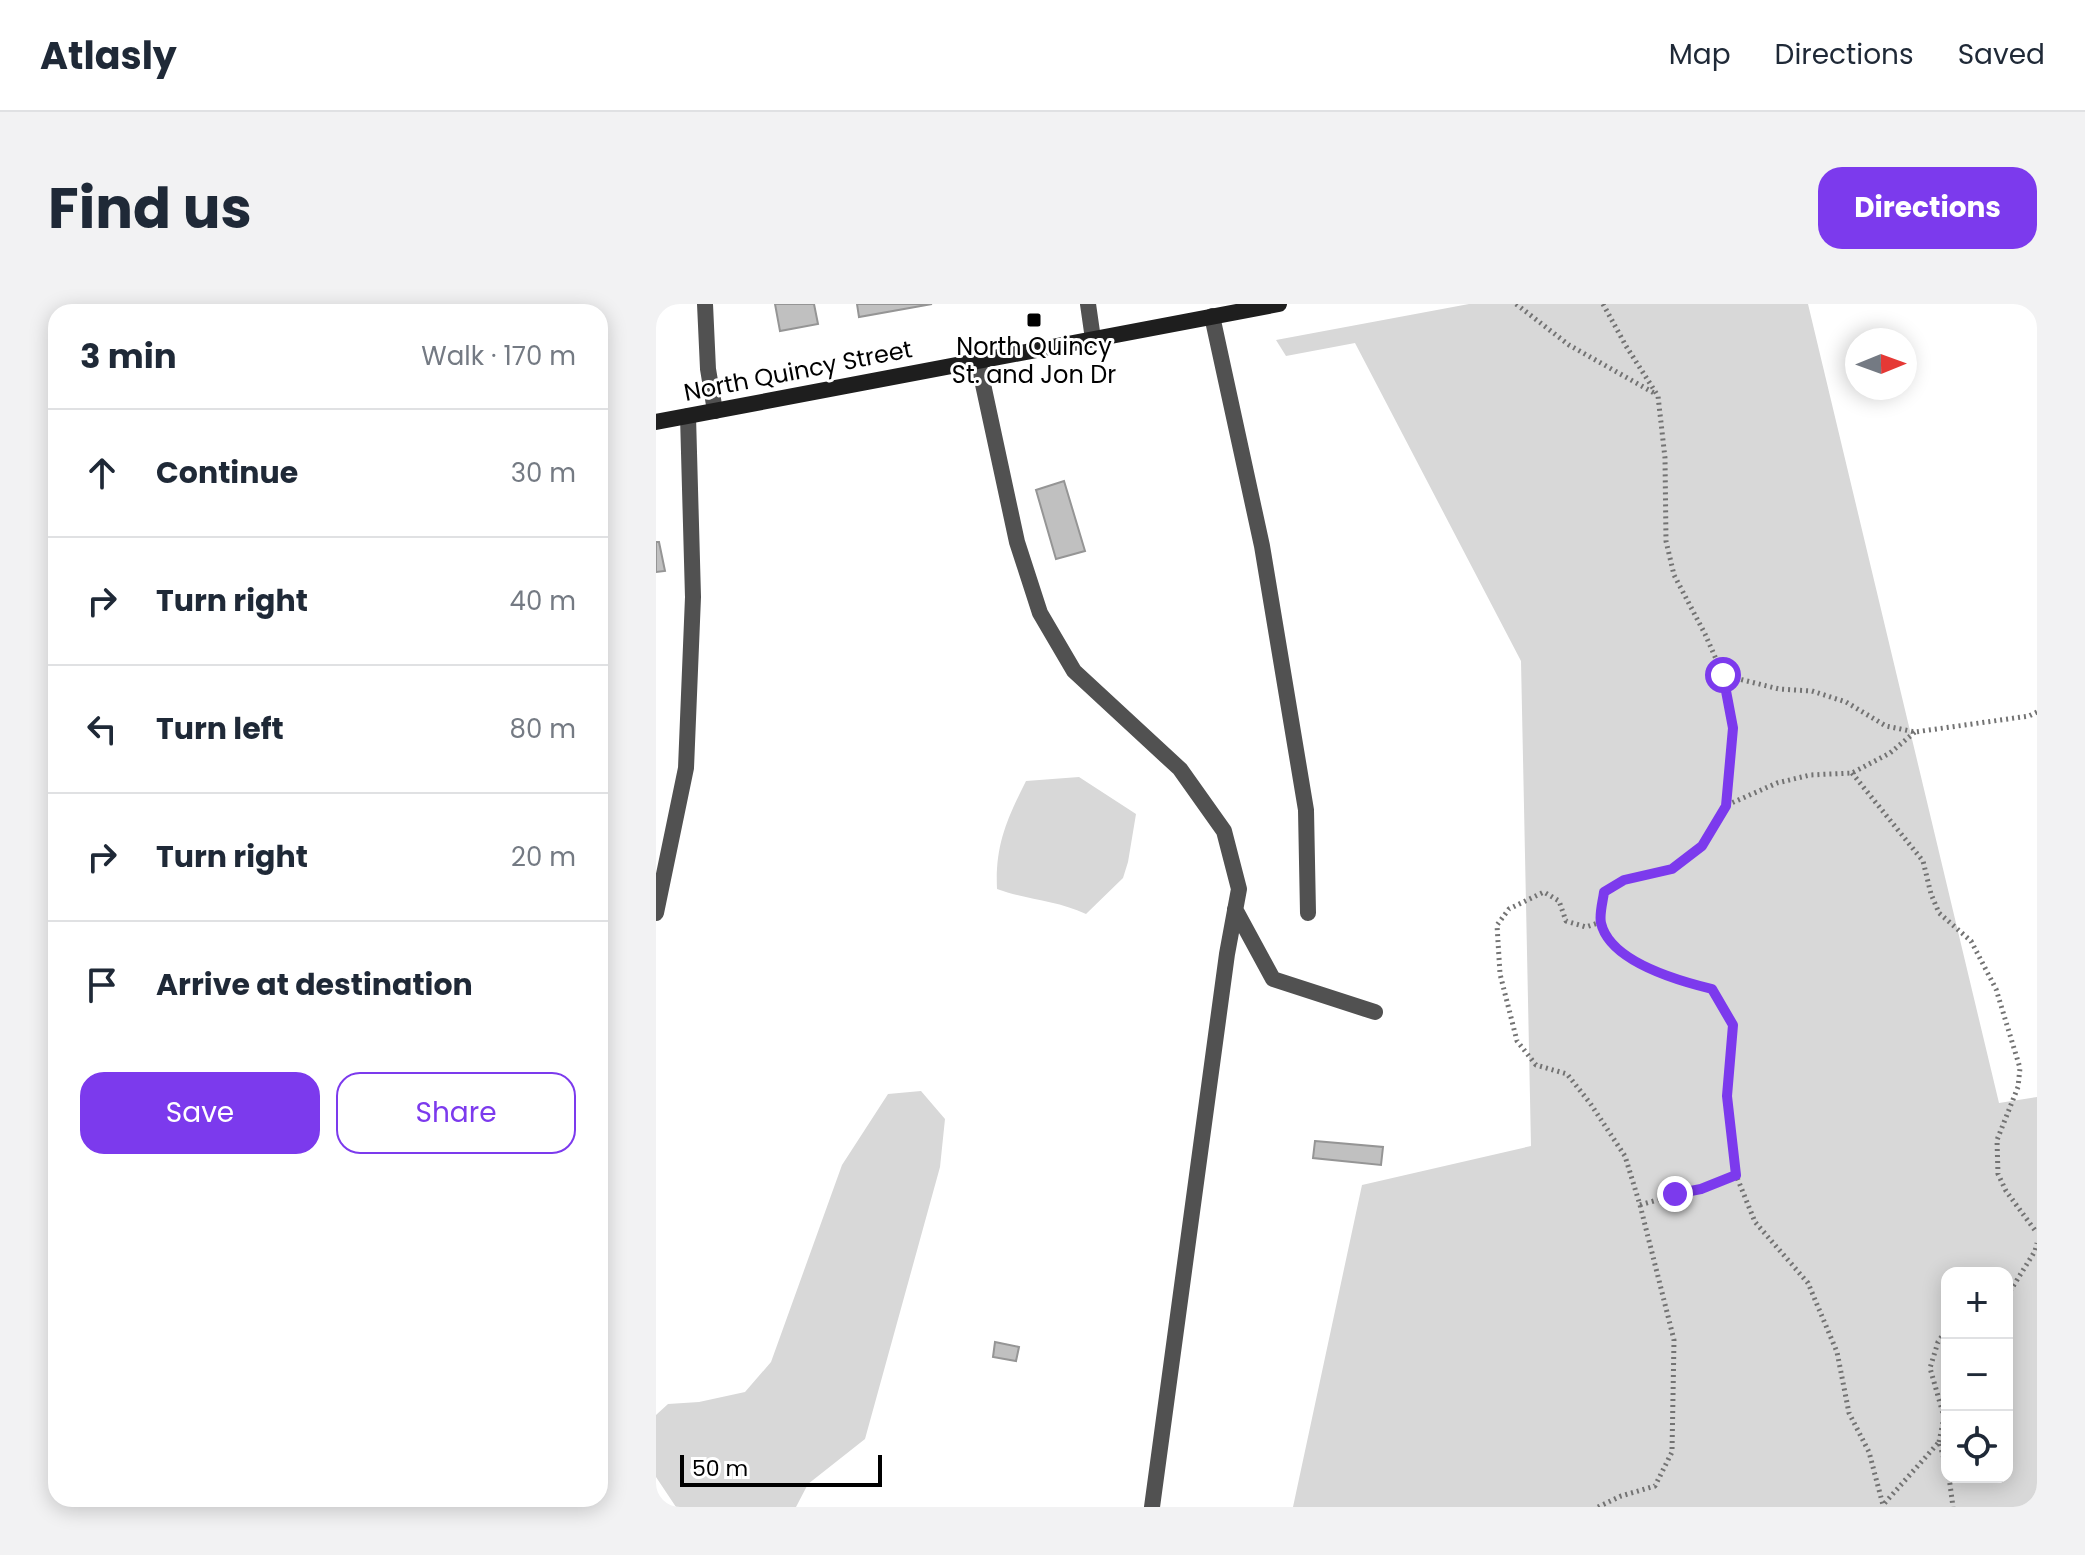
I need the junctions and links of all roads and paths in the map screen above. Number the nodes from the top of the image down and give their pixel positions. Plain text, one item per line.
1 (705, 304) edge
2 (1088, 304) edge
3 (1279, 304) edge
4 (1516, 304) edge
5 (1603, 304) edge
6 (1212, 316) junction
7 (1093, 339) junction
8 (978, 361) junction
9 (1658, 396) junction
10 (715, 411) junction
11 (688, 416) junction
12 (656, 422) edge
13 (1723, 675) junction
14 (2037, 712) edge
15 (1915, 732) junction
16 (1852, 773) junction
17 (1726, 806) junction
18 (1235, 909) junction
19 (656, 913) edge
20 (1308, 913) dead end
21 (1601, 922) junction
22 (1375, 1012) dead end
23 (1736, 1175) junction
24 (1640, 1205) junction
25 (2037, 1233) edge
26 (2037, 1243) edge
27 (2013, 1286) edge
28 (1941, 1338) edge
29 (1939, 1442) junction
30 (1941, 1449) edge
31 (1950, 1483) edge
32 (1883, 1506) edge
33 (1152, 1507) edge
34 (1598, 1507) edge
35 (1953, 1507) edge

1 - 10 street
2 - 7 street
3 - 6 main road, North Quincy Street
4 - 9 path
5 - 9 path
6 - 7 main road, North Quincy Street
6 - 20 street
7 - 8 main road, North Quincy Street
8 - 10 main road, North Quincy Street
8 - 18 street
9 - 13 path
10 - 11 main road, North Quincy Street
11 - 12 main road, North Quincy Street
11 - 19 street
13 - 15 path
13 - 17 path
14 - 15 path
15 - 16 path
16 - 17 path
16 - 25 path
17 - 21 path
18 - 22 street
18 - 33 street
21 - 23 path
21 - 24 path
23 - 24 path
23 - 32 path
24 - 34 path
26 - 27 path
28 - 29 path
29 - 30 path
29 - 32 path
31 - 35 path

